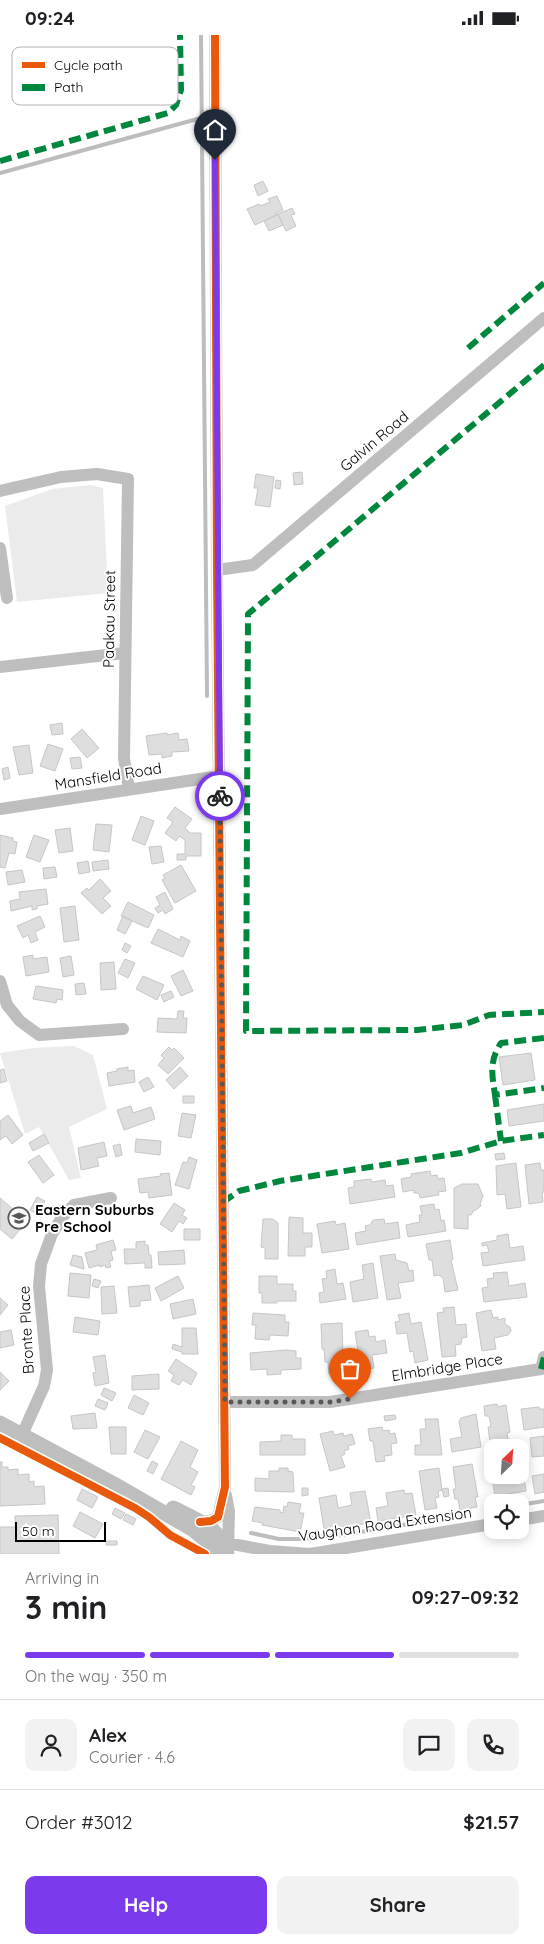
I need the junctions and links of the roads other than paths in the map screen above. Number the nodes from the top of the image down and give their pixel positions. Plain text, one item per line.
1 (215, 35) edge
2 (544, 318) edge
3 (0, 491) edge
4 (0, 548) edge
5 (217, 570) junction
6 (7, 598) dead end
7 (124, 653) junction
8 (0, 667) edge
9 (220, 776) junction
10 (129, 789) junction
11 (0, 809) edge
12 (0, 981) edge
13 (123, 1029) dead end
14 (111, 1198) dead end
15 (544, 1357) edge
16 (225, 1402) junction
17 (0, 1423) edge
18 (22, 1435) junction
19 (225, 1491) junction
20 (544, 1516) edge
21 (218, 1517) junction
22 (529, 1518) edge
23 (484, 1525) edge
24 (199, 1528) junction
25 (222, 1547) edge

1 - 5 street
2 - 5 street, Galvin Road
3 - 7 street, Paakau Street
4 - 6 street
5 - 9 street
7 - 8 street
7 - 10 street, Paakau Street
9 - 10 street, Mansfield Road
9 - 16 street
10 - 11 street, Mansfield Road
12 - 13 street
14 - 18 street, Bronte Place
15 - 16 street, Elmbridge Place
16 - 19 street
17 - 18 street
18 - 24 street
19 - 21 street
19 - 25 street
20 - 22 street
21 - 24 street
21 - 25 street
23 - 25 street, Vaughan Road Extension
24 - 25 street

